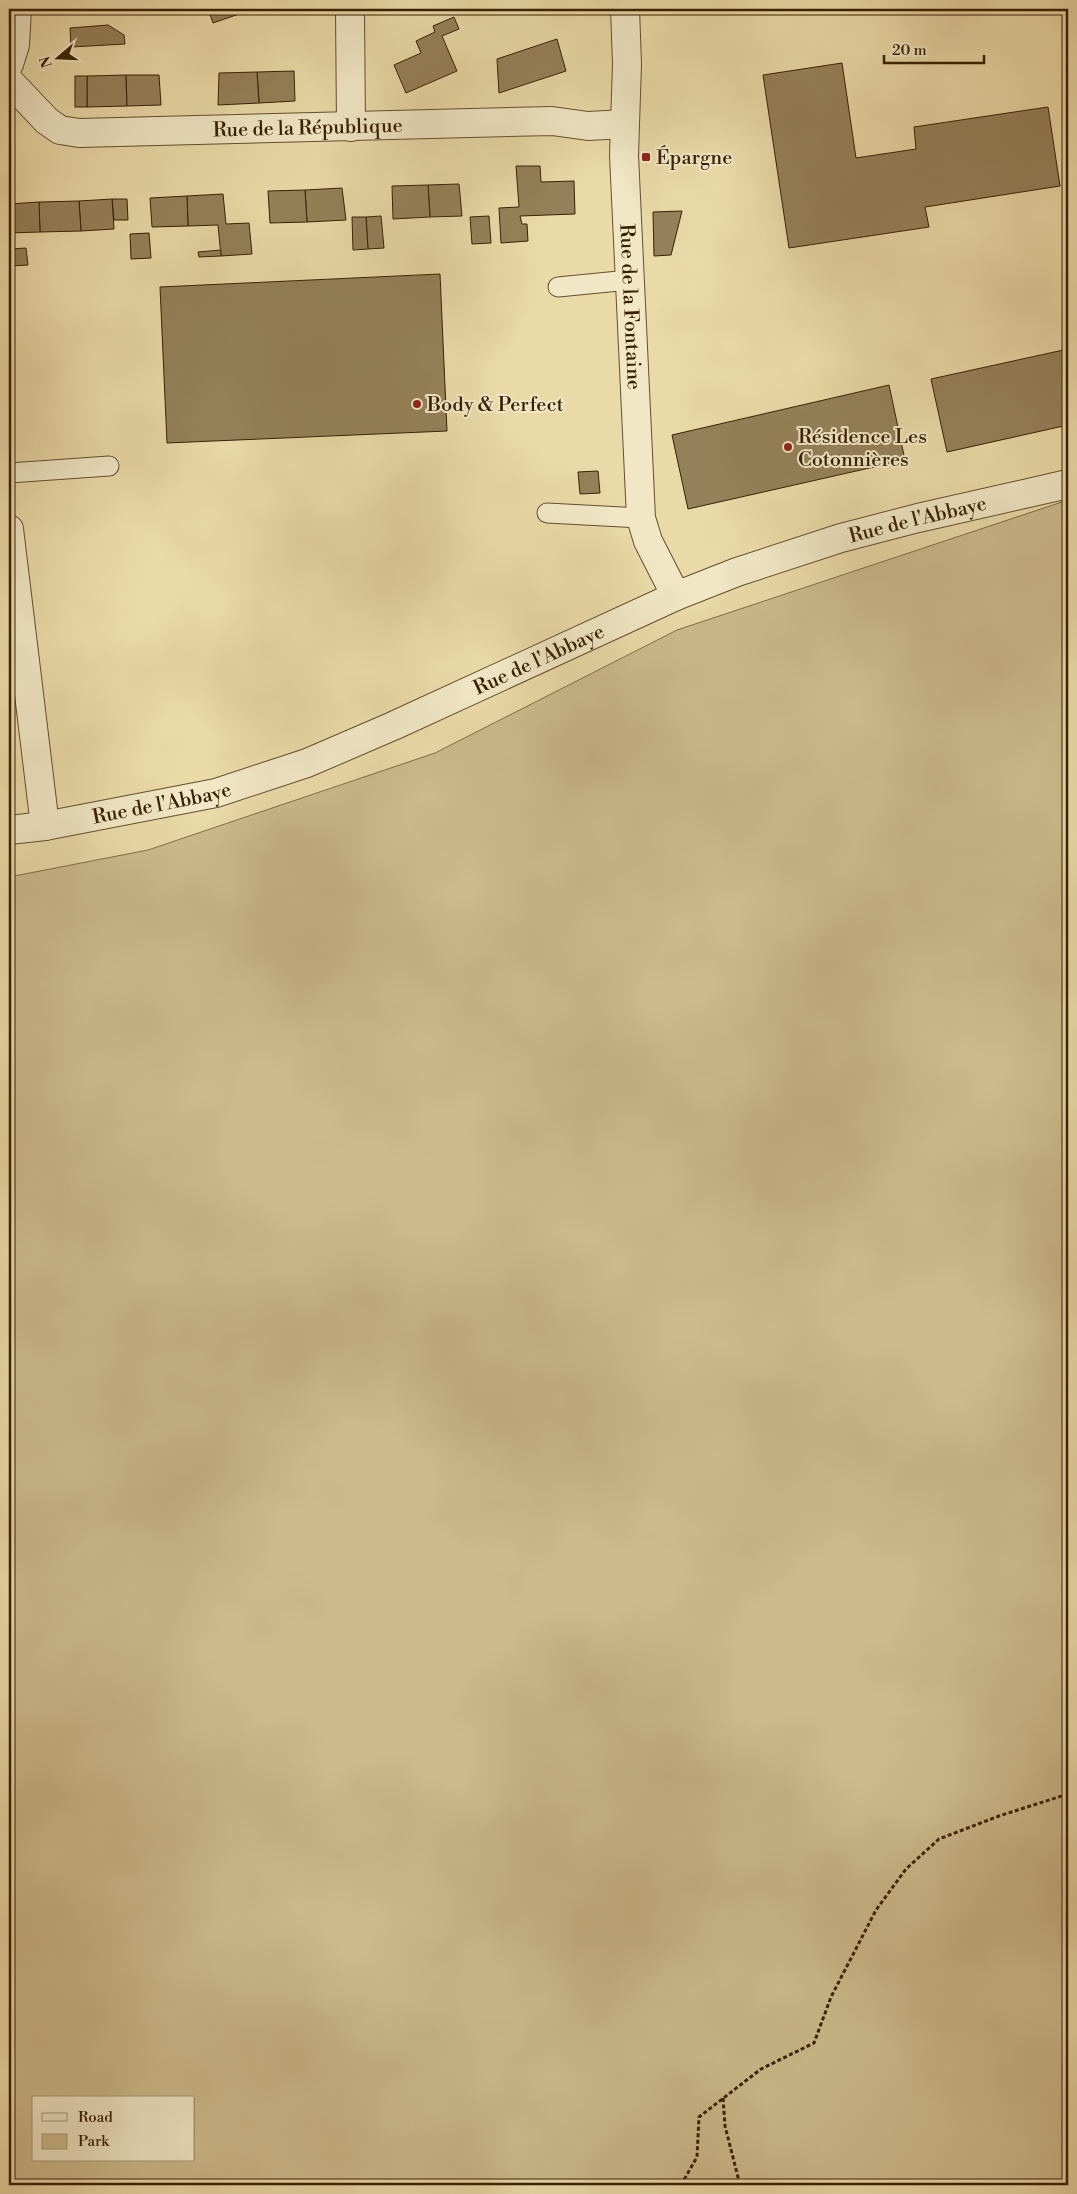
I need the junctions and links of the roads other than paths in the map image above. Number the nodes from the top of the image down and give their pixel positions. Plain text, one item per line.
1 (17, 9) edge
2 (350, 9) edge
3 (625, 9) edge
4 (9, 64) edge
5 (9, 81) edge
6 (625, 124) junction
7 (352, 127) junction
8 (629, 280) junction
9 (558, 287) dead end
10 (109, 466) dead end
11 (9, 473) edge
12 (1068, 484) edge
13 (547, 513) dead end
14 (641, 518) junction
15 (9, 529) edge
16 (676, 596) junction
17 (45, 826) junction
18 (9, 830) edge

1 - 4 street
2 - 7 street
3 - 6 street, Rue de la Fontaine
5 - 7 street, Rue de la République
6 - 7 street, Rue de la République
6 - 8 street, Rue de la Fontaine
8 - 9 lane
8 - 14 street, Rue de la Fontaine
10 - 11 lane
12 - 16 street, Rue de l'Abbaye
13 - 14 lane
14 - 16 street, Rue de la Fontaine
15 - 17 street
16 - 17 street, Rue de l'Abbaye
17 - 18 street, Rue de l'Abbaye

